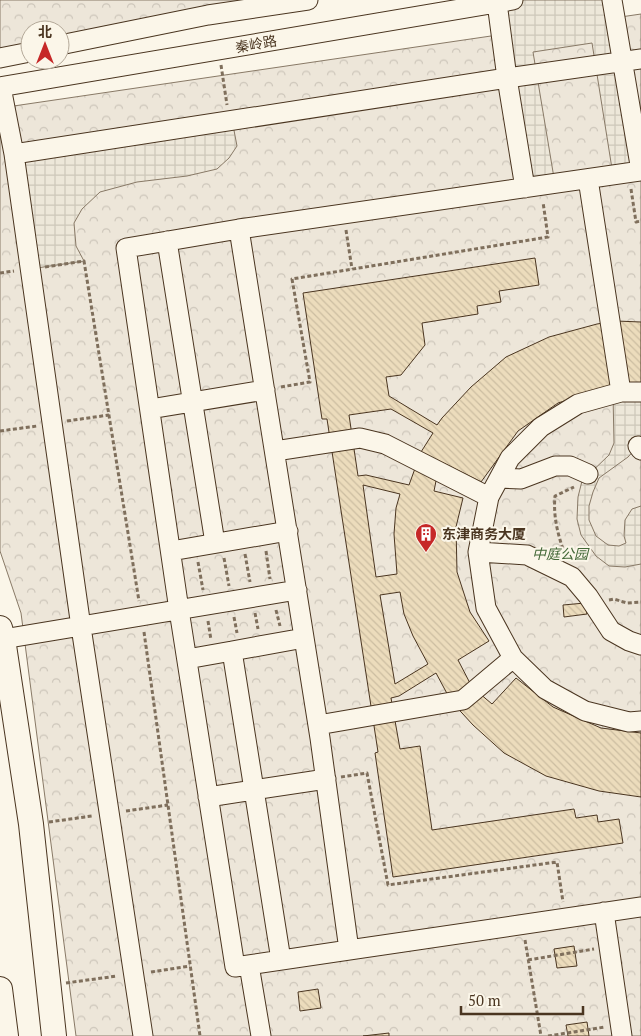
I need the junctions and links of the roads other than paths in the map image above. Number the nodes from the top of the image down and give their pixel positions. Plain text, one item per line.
1 (308, 0) edge
2 (612, 0) edge
3 (505, 1) edge
4 (70, 43) edge
5 (20, 54) edge
6 (0, 58) edge
7 (632, 61) edge
8 (507, 78) junction
9 (1, 87) edge
10 (14, 154) junction
11 (637, 172) edge
12 (588, 179) junction
13 (533, 187) junction
14 (239, 229) junction
15 (167, 241) junction
16 (265, 390) junction
17 (620, 392) junction
18 (641, 392) edge
19 (192, 402) junction
20 (150, 409) junction
21 (275, 451) junction
22 (500, 478) junction
23 (584, 480) road end
24 (489, 497) junction
25 (288, 531) junction
26 (215, 543) junction
27 (170, 551) junction
28 (478, 552) junction
29 (297, 590) junction
30 (179, 610) junction
31 (81, 627) junction
32 (2, 634) edge
33 (304, 638) junction
34 (641, 645) edge
35 (232, 651) junction
36 (513, 658) junction
37 (187, 659) junction
38 (641, 721) edge
39 (318, 724) junction
40 (326, 779) junction
41 (254, 790) junction
42 (208, 797) junction
43 (641, 907) edge
44 (604, 912) junction
45 (350, 950) junction
46 (281, 960) junction
47 (249, 965) junction
48 (0, 989) edge
49 (621, 1030) edge
50 (6, 1036) edge
51 (54, 1036) edge
52 (143, 1036) edge
53 (261, 1036) edge

1 - 4 street
2 - 7 street
3 - 8 street
3 - 9 street, 秦岭路
5 - 6 street
7 - 8 street
7 - 11 street
8 - 10 street
8 - 13 street
9 - 10 street
10 - 31 street
11 - 12 street
12 - 13 street
12 - 17 street
13 - 14 street
14 - 15 street
14 - 16 street
15 - 19 street
15 - 20 street
16 - 19 street
16 - 21 street
17 - 18 street
17 - 22 street
19 - 20 street
19 - 26 street
20 - 27 street
21 - 24 street
21 - 25 street
22 - 23 street
22 - 24 street
24 - 28 street
25 - 26 street
25 - 29 street
26 - 27 street
27 - 30 street
28 - 34 street
28 - 36 street
29 - 30 street
29 - 33 street
30 - 31 street
30 - 37 street
31 - 32 street
31 - 52 street
32 - 51 main road
33 - 35 street
33 - 39 street
35 - 37 street
35 - 41 street
36 - 38 street
36 - 39 street
37 - 42 street
39 - 40 street
40 - 41 street
40 - 45 street
41 - 42 street
41 - 46 street
42 - 47 street
43 - 44 street
44 - 45 street
44 - 49 street
45 - 46 street
46 - 47 street
47 - 53 street
48 - 50 main road

